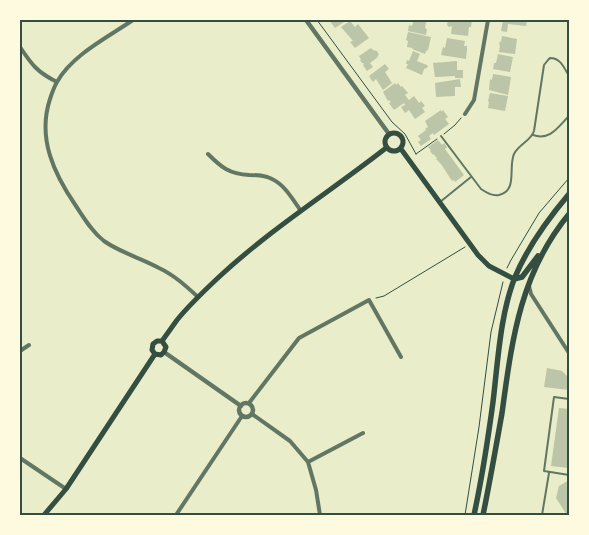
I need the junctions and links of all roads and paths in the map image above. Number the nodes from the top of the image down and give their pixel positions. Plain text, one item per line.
1 (133, 20) edge
2 (306, 20) edge
3 (317, 20) edge
4 (488, 20) edge
5 (20, 47) edge
6 (569, 76) edge
7 (57, 82) junction
8 (465, 114) dead end
9 (569, 116) edge
10 (389, 134) junction
11 (533, 135) junction
12 (441, 136) dead end
13 (386, 148) junction
14 (400, 149) junction
15 (208, 154) dead end
16 (416, 154) dead end
17 (472, 177) junction
18 (569, 178) edge
19 (569, 194) edge
20 (440, 202) junction
21 (301, 211) junction
22 (569, 214) edge
23 (470, 244) junction
24 (546, 247) junction
25 (511, 260) dead end
26 (530, 278) junction
27 (514, 280) junction
28 (501, 287) dead end
29 (198, 297) junction
30 (369, 300) junction
31 (162, 342) junction
32 (29, 345) dead end
33 (20, 351) edge
34 (164, 352) junction
35 (569, 353) edge
36 (155, 354) junction
37 (401, 357) dead end
38 (569, 399) edge
39 (249, 404) junction
40 (241, 406) junction
41 (252, 414) junction
42 (242, 416) junction
43 (363, 433) dead end
44 (20, 458) edge
45 (308, 462) junction
46 (549, 472) junction
47 (569, 475) edge
48 (66, 490) junction
49 (44, 515) edge
50 (176, 515) edge
51 (320, 515) edge
52 (465, 515) edge
53 (474, 515) edge
54 (484, 515) edge
55 (542, 515) edge

1 - 7 street
2 - 10 street
3 - 16 path
4 - 8 street
5 - 7 street
6 - 11 lane
7 - 29 street
9 - 11 lane
10 - 13 main road
10 - 14 main road
11 - 17 lane
12 - 17 lane
13 - 14 main road
13 - 21 main road
14 - 20 main road
15 - 21 street
17 - 20 lane
18 - 25 path
19 - 27 main road
20 - 23 main road
21 - 29 main road
22 - 24 main road
23 - 27 main road
23 - 30 path
24 - 26 main road
24 - 27 main road
26 - 35 street
26 - 54 main road
27 - 53 main road
28 - 52 path
29 - 31 main road
30 - 37 street
30 - 39 street
31 - 34 main road
31 - 36 main road
32 - 33 street
34 - 36 main road
34 - 40 street
36 - 48 main road
38 - 46 lane
39 - 40 street
39 - 41 street
40 - 42 street
41 - 42 street
41 - 45 street
42 - 50 street
43 - 45 street
44 - 48 street
45 - 51 street
46 - 47 lane
46 - 55 lane
48 - 49 main road

